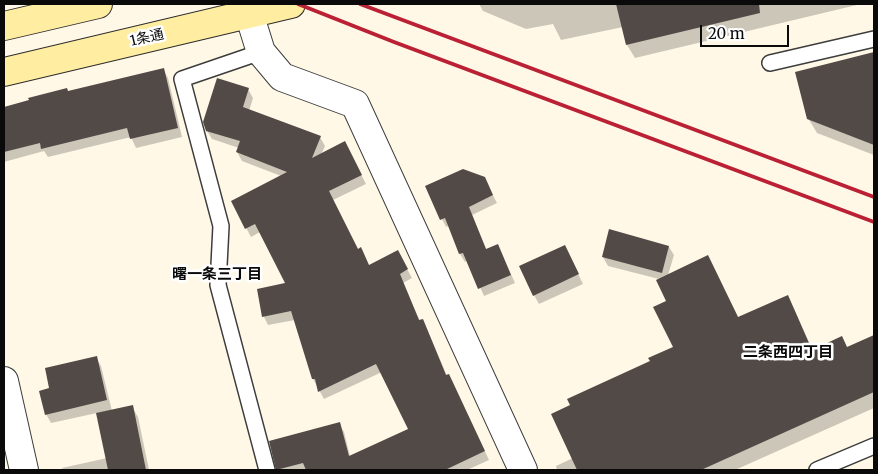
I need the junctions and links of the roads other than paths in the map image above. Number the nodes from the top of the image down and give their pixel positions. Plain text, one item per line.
1 (98, 4) edge
2 (290, 4) edge
3 (247, 9) edge
4 (4, 26) edge
5 (874, 39) edge
6 (262, 52) junction
7 (770, 63) dead end
8 (4, 72) edge
9 (4, 381) edge
10 (874, 446) edge
11 (518, 469) edge
12 (24, 470) edge
13 (267, 470) edge
14 (817, 470) edge

1 - 4 street
2 - 3 street, 1条通
3 - 6 street
3 - 8 street, 1条通
5 - 7 lane
6 - 11 street
6 - 13 lane
9 - 12 street
10 - 14 lane

